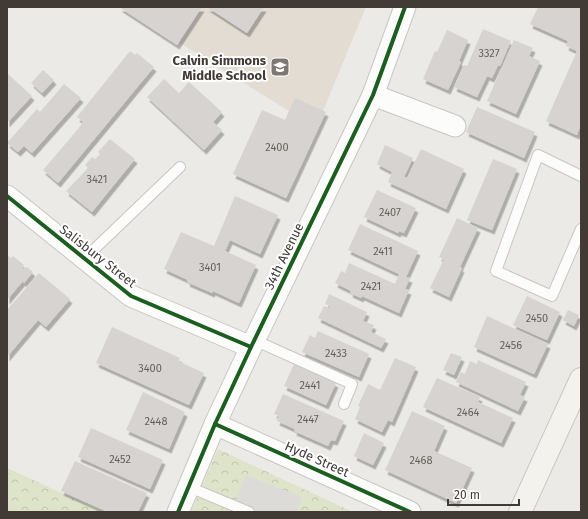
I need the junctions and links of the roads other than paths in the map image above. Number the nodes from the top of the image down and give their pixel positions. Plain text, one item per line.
1 (405, 7) edge
2 (374, 95) junction
3 (455, 126) dead end
4 (180, 167) dead end
5 (581, 176) edge
6 (7, 196) edge
7 (581, 229) edge
8 (84, 259) junction
9 (253, 344) junction
10 (581, 379) edge
11 (344, 404) dead end
12 (215, 424) junction
13 (188, 487) junction
14 (178, 512) edge
15 (249, 512) edge
16 (410, 512) edge
17 (520, 512) edge

1 - 2 street, 34th Avenue
2 - 3 street
2 - 9 street, 34th Avenue
4 - 8 lane
5 - 7 lane
6 - 8 street, Salisbury Street
8 - 9 street, Salisbury Street
9 - 11 lane
9 - 12 street, 34th Avenue
10 - 17 street
12 - 13 street, 34th Avenue
12 - 16 street, Hyde Street
13 - 14 street, 34th Avenue
13 - 15 lane

